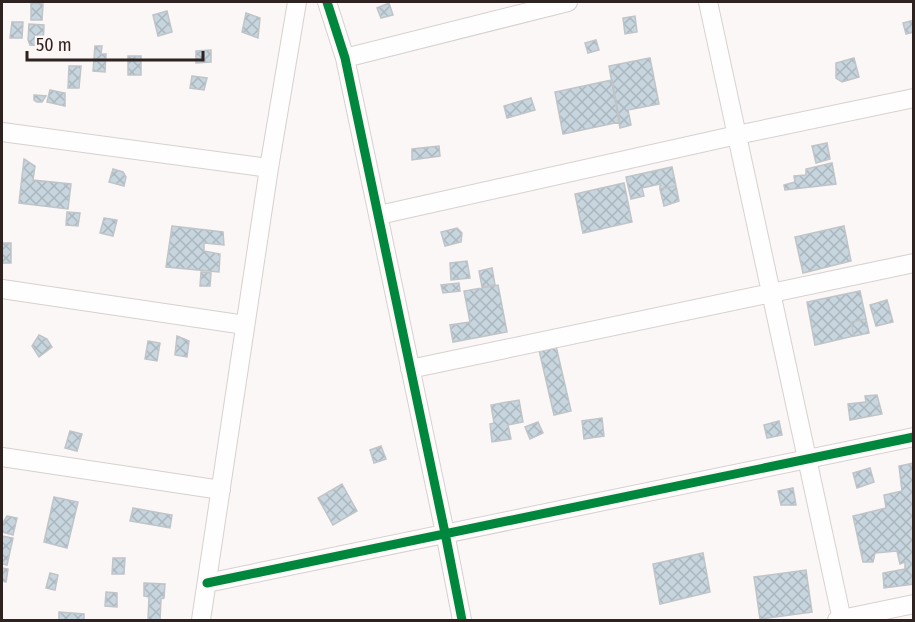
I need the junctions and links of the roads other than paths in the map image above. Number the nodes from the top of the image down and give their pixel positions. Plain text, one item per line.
1 (297, 2) edge
2 (327, 2) edge
3 (568, 2) edge
4 (708, 2) edge
5 (345, 57) junction
6 (914, 98) edge
7 (2, 132) edge
8 (737, 135) junction
9 (269, 168) junction
10 (379, 215) junction
11 (914, 263) edge
12 (2, 288) edge
13 (771, 292) junction
14 (245, 325) junction
15 (410, 369) junction
16 (914, 437) edge
17 (2, 457) edge
18 (807, 459) junction
19 (221, 490) junction
20 (445, 533) junction
21 (207, 583) junction
22 (914, 604) edge
23 (840, 620) edge
24 (201, 621) edge
25 (462, 621) edge

1 - 9 street
2 - 5 street
3 - 5 street
4 - 8 street
5 - 10 street
6 - 8 street
7 - 9 street
8 - 10 street
8 - 13 street
9 - 14 street
10 - 15 street
11 - 13 street
12 - 14 street
13 - 15 street
13 - 18 street
14 - 19 street
15 - 20 street
16 - 18 street
17 - 19 street
18 - 20 street
18 - 23 street
19 - 21 street
20 - 21 street
20 - 25 street
21 - 24 street
22 - 23 street

